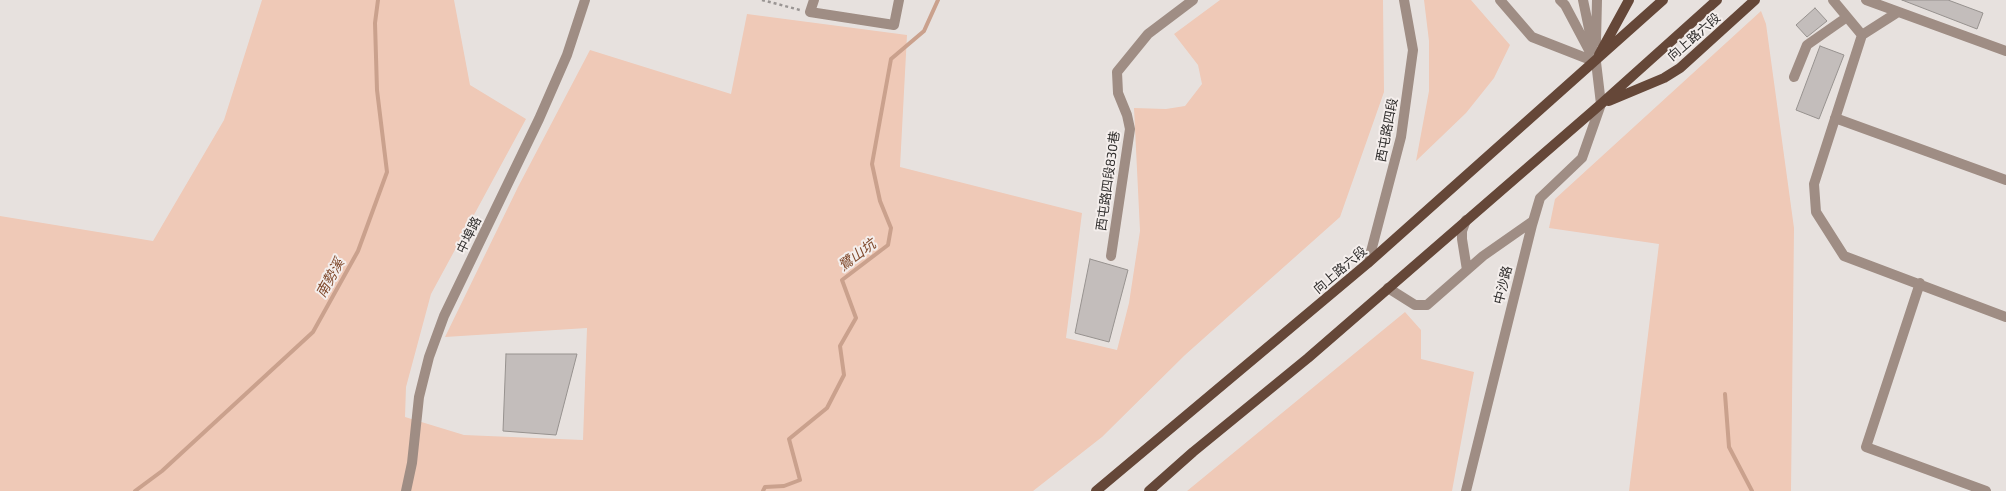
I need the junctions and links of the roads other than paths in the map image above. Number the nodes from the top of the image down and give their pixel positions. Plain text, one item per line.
1 (585, 0) edge
2 (814, 0) edge
3 (899, 0) edge
4 (1193, 0) edge
5 (1404, 0) edge
6 (1500, 0) edge
7 (1560, 0) edge
8 (1583, 0) edge
9 (1597, 0) edge
10 (1629, 0) edge
11 (1664, 0) edge
12 (1718, 0) edge
13 (1755, 0) edge
14 (1833, 0) edge
15 (1866, 0) edge
16 (1898, 12) junction
17 (1847, 17) junction
18 (1862, 35) junction
19 (2006, 52) edge
20 (1596, 62) junction
21 (1794, 77) dead end
22 (1601, 104) junction
23 (1835, 118) junction
24 (2006, 180) edge
25 (1466, 220) junction
26 (1533, 221) junction
27 (1111, 256) dead end
28 (1368, 263) junction
29 (1467, 270) junction
30 (1920, 283) junction
31 (1388, 288) junction
32 (2006, 317) edge
33 (406, 491) edge
34 (1096, 491) edge
35 (1149, 491) edge
36 (1466, 491) edge
37 (1986, 491) edge

1 - 33 street, 中埠路
2 - 3 street
4 - 27 street, 西屯路四段830巷
5 - 28 street, 西屯路四段
6 - 20 street
7 - 20 street
8 - 20 street
9 - 20 street
10 - 20 main road, 向上路六段
11 - 20 main road, 向上路六段
12 - 22 main road, 向上路六段
13 - 22 main road, 向上路六段
14 - 17 street
15 - 16 street
16 - 18 street
16 - 19 street
17 - 18 street
17 - 21 street
18 - 23 street
20 - 22 street
20 - 28 main road, 向上路六段
22 - 25 main road, 向上路六段
22 - 26 street, 中沙路
23 - 24 street
23 - 30 street
25 - 29 street
25 - 31 main road, 向上路六段
26 - 29 street
26 - 36 street, 中沙路
28 - 34 main road, 向上路六段
29 - 31 street
30 - 32 street
30 - 37 street
31 - 35 main road, 向上路六段

